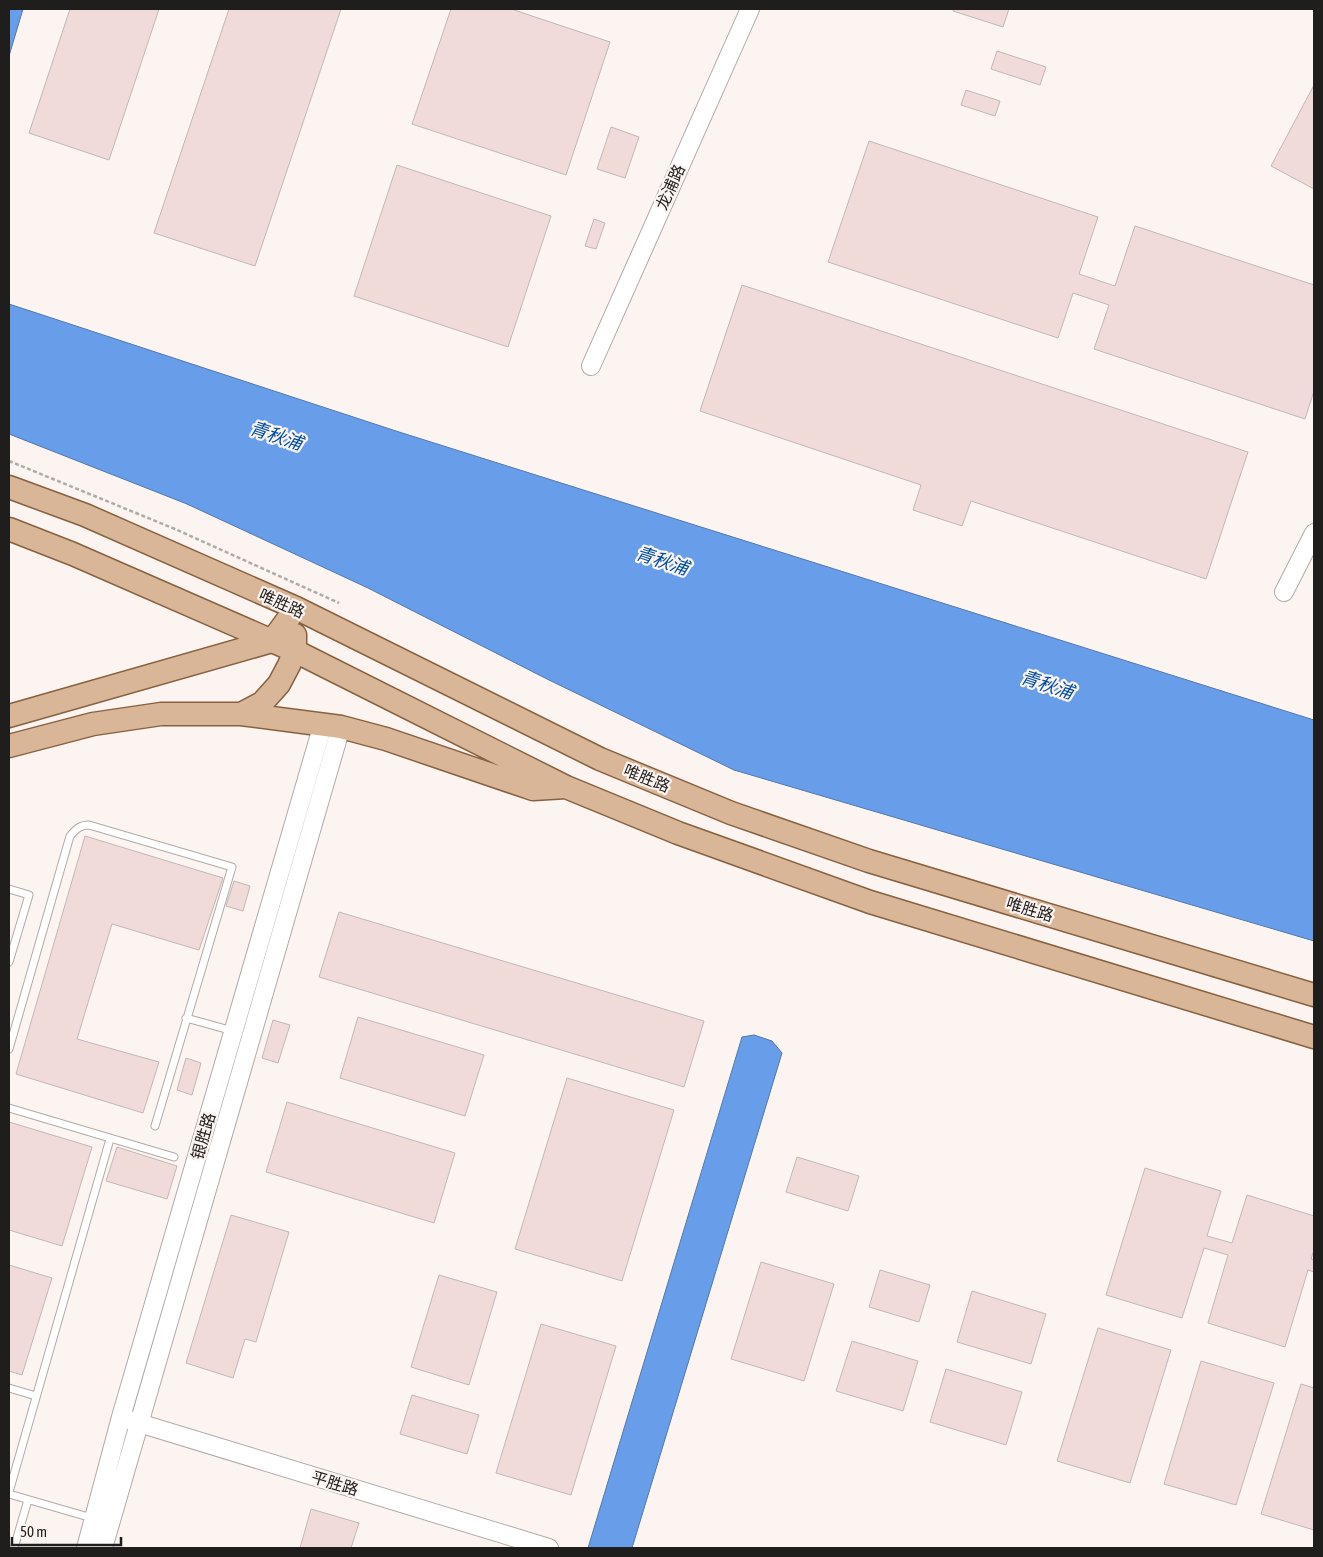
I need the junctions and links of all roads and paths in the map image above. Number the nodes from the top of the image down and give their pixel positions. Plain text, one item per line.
1 (750, 9) edge
2 (591, 366) dead end
3 (9, 461) edge
4 (9, 487) edge
5 (9, 529) edge
6 (1314, 533) edge
7 (1284, 592) dead end
8 (340, 602) dead end
9 (296, 608) junction
10 (272, 641) junction
11 (295, 651) junction
12 (241, 714) junction
13 (9, 716) edge
14 (332, 726) junction
15 (9, 746) edge
16 (566, 787) junction
17 (9, 889) edge
18 (9, 962) edge
19 (1314, 995) edge
20 (186, 1018) junction
21 (233, 1031) junction
22 (1314, 1036) edge
23 (9, 1050) edge
24 (9, 1108) edge
25 (155, 1126) dead end
26 (110, 1139) junction
27 (174, 1158) dead end
28 (9, 1388) edge
29 (36, 1396) junction
30 (121, 1417) junction
31 (139, 1423) junction
32 (9, 1493) edge
33 (28, 1500) junction
34 (94, 1518) junction
35 (14, 1548) edge
36 (86, 1548) edge
37 (103, 1548) edge
38 (549, 1548) edge

1 - 2 street, 龙浦路
3 - 8 path
4 - 9 main road, 唯胜路
5 - 10 main road
6 - 7 street
9 - 10 main road
9 - 11 main road
9 - 19 main road, 唯胜路
10 - 11 main road
10 - 13 main road
11 - 12 main road
11 - 16 main road
12 - 14 main road
12 - 15 main road
14 - 16 main road
14 - 21 street, 银胜路
14 - 31 street, 银胜路
16 - 22 main road
17 - 18 lane
20 - 21 lane
20 - 23 lane
20 - 25 lane
21 - 30 street, 银胜路
24 - 26 lane
26 - 27 lane
26 - 29 lane
28 - 29 lane
29 - 32 lane
30 - 31 street, 平胜路
30 - 34 street, 银胜路
31 - 37 street, 银胜路
31 - 38 street, 平胜路
32 - 33 lane
33 - 34 lane
33 - 35 lane
34 - 36 street, 银胜路

